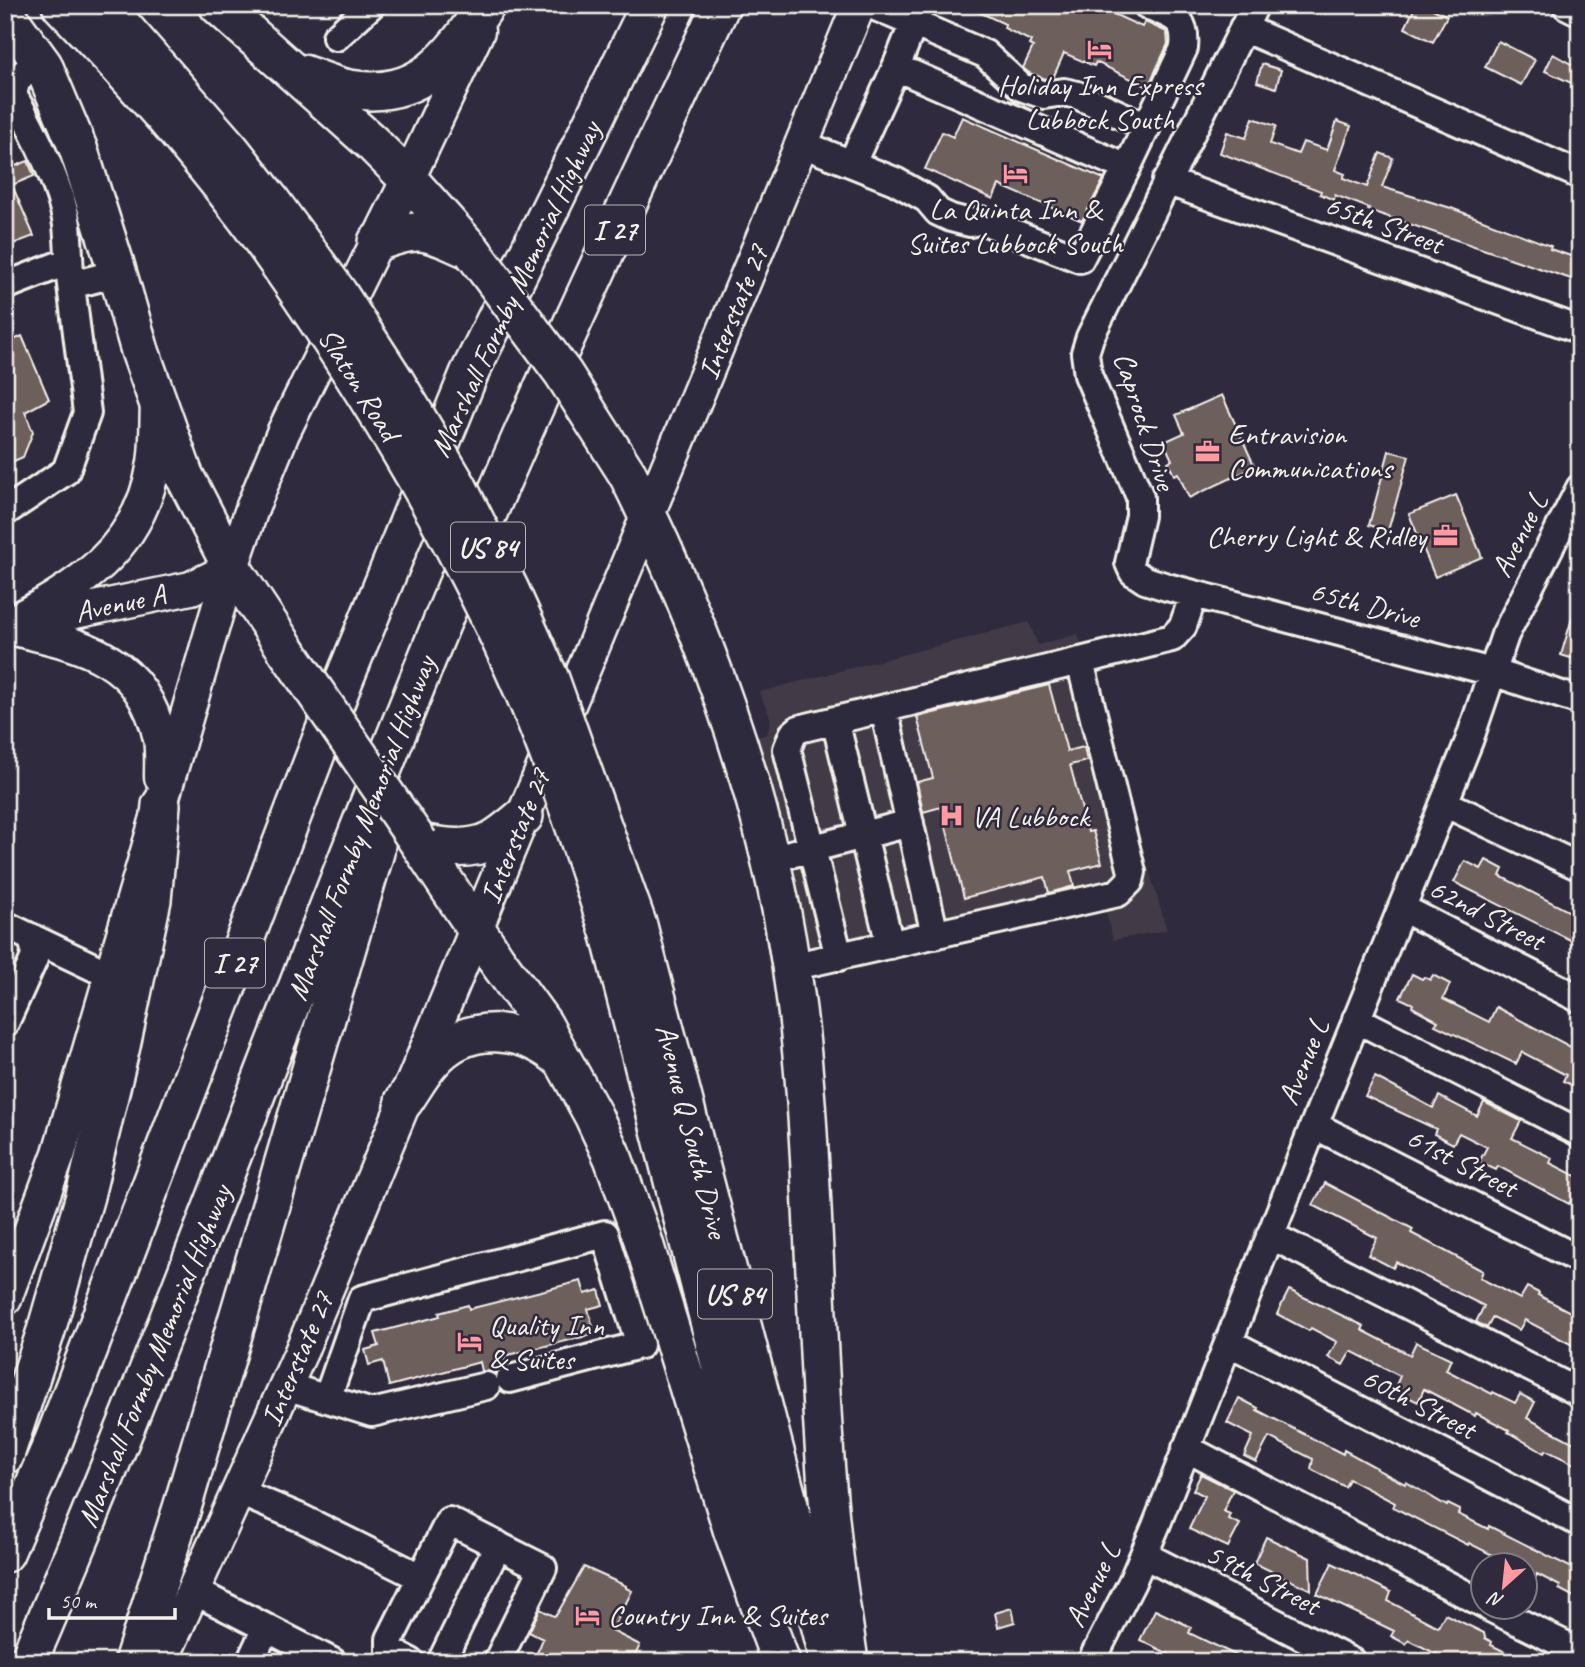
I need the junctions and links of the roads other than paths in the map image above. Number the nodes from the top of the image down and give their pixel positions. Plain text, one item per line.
1 (61, 5) edge
2 (104, 5) edge
3 (218, 5) edge
4 (371, 5) edge
5 (488, 5) edge
6 (624, 5) edge
7 (650, 5) edge
8 (721, 5) edge
9 (859, 5) edge
10 (871, 5) edge
11 (1147, 5) edge
12 (1566, 5) edge
13 (1580, 12) edge
14 (5, 13) edge
15 (918, 14) edge
16 (1249, 17) edge
17 (336, 37) dead end
18 (5, 41) edge
19 (896, 67) junction
20 (292, 71) junction
21 (16, 79) edge
22 (62, 113) junction
23 (1147, 127) junction
24 (802, 144) junction
25 (852, 163) junction
26 (1127, 168) junction
27 (1580, 175) edge
28 (408, 179) junction
29 (1166, 181) junction
30 (259, 210) junction
31 (377, 242) junction
32 (473, 252) junction
33 (70, 273) junction
34 (118, 273) junction
35 (5, 286) edge
36 (1580, 330) edge
37 (469, 374) junction
38 (157, 402) junction
39 (1577, 498) edge
40 (5, 512) edge
41 (648, 516) junction
42 (232, 568) junction
43 (1133, 572) joint
44 (1195, 594) junction
45 (5, 627) edge
46 (1080, 661) junction
47 (1492, 672) junction
48 (1580, 701) edge
49 (884, 709) junction
50 (835, 720) junction
51 (385, 768) junction
52 (1444, 803) junction
53 (162, 804) junction
54 (524, 816) junction
55 (910, 824) junction
56 (864, 834) junction
57 (419, 843) junction
58 (812, 848) junction
59 (771, 859) junction
60 (1580, 866) edge
61 (1402, 908) junction
62 (5, 925) edge
63 (476, 931) junction
64 (624, 931) junction
65 (935, 935) junction
66 (31, 937) junction
67 (890, 945) junction
68 (839, 957) junction
69 (792, 967) junction
70 (110, 975) junction
71 (1580, 999) edge
72 (1356, 1019) junction
73 (5, 1023) edge
74 (565, 1063) junction
75 (404, 1101) junction
76 (1314, 1125) junction
77 (1580, 1133) edge
78 (621, 1227) junction
79 (1270, 1235) junction
80 (1580, 1260) edge
81 (327, 1288) junction
82 (5, 1299) edge
83 (362, 1299) junction
84 (1228, 1342) junction
85 (657, 1344) junction
86 (286, 1386) junction
87 (1580, 1393) edge
88 (327, 1399) junction
89 (1186, 1448) junction
90 (5, 1455) edge
91 (239, 1492) junction
92 (1580, 1523) edge
93 (498, 1545) junction
94 (5, 1553) edge
95 (1144, 1555) junction
96 (420, 1577) junction
97 (194, 1591) junction
98 (1470, 1597) edge
99 (1519, 1622) edge
100 (266, 1628) junction
101 (1580, 1652) edge
102 (251, 1661) edge
103 (28, 1662) edge
104 (133, 1662) edge
105 (161, 1662) edge
106 (333, 1662) edge
107 (411, 1662) edge
108 (441, 1662) edge
109 (497, 1662) edge
110 (781, 1662) edge
111 (796, 1662) edge
112 (830, 1662) edge
113 (849, 1662) edge
114 (1092, 1662) edge
115 (1352, 1662) edge

1 - 30 highway, Slaton Road / US 84
2 - 30 highway, Slaton Road / US 84
3 - 20 highway
4 - 17 street
5 - 20 highway
5 - 28 main road
6 - 37 highway
7 - 37 highway, Marshall Formby Memorial Highway / I 27
8 - 51 highway, Marshall Formby Memorial Highway / I 27
9 - 24 main road, Interstate 27
10 - 15 street
11 - 23 street
12 - 13 street
14 - 22 highway
15 - 19 street
15 - 23 street
16 - 27 street
16 - 29 street, Caprock Drive
18 - 21 street
19 - 25 street
19 - 26 street
20 - 28 highway
21 - 22 street
21 - 33 street
22 - 34 highway
23 - 26 street
24 - 25 street
24 - 41 main road, Interstate 27
25 - 26 street
28 - 31 main road
28 - 32 highway
29 - 36 street, 65th Street
29 - 43 street, Caprock Drive
30 - 64 highway, Slaton Road / US 84, bridge
31 - 32 highway
31 - 42 main road
32 - 41 highway, bridge
33 - 34 street
33 - 35 street
33 - 40 street
34 - 38 highway
37 - 94 highway, Marshall Formby Memorial Highway / I 27
38 - 42 highway
38 - 45 main road
39 - 47 street, Avenue L
41 - 54 main road, Interstate 27
41 - 59 highway
42 - 45 main road, Avenue A
42 - 53 main road
42 - 57 highway, bridge
43 - 44 street, 65th Drive
44 - 46 street
44 - 47 street, 65th Drive
45 - 53 main road
46 - 49 street
46 - 65 street
47 - 48 street, 65th Drive
47 - 52 street, Avenue L
49 - 50 street
49 - 55 street
50 - 56 street
50 - 58 street
51 - 103 highway, Marshall Formby Memorial Highway / I 27
51 - 104 highway
52 - 60 street
52 - 61 street, Avenue L
53 - 70 main road
53 - 90 highway
54 - 57 highway
54 - 63 main road, Interstate 27
55 - 56 street
55 - 65 street
56 - 58 street
56 - 67 street
57 - 63 highway
58 - 59 street
58 - 68 street
59 - 69 highway
61 - 71 street, 62nd Street
61 - 72 street, Avenue L
62 - 66 street
63 - 74 highway
63 - 75 main road, Interstate 27
64 - 111 highway, Avenue Q South Drive / US 84
64 - 112 highway, Avenue Q South Drive / US 84
65 - 67 street
66 - 70 street
66 - 73 street
67 - 68 street
68 - 69 street
69 - 113 highway
70 - 82 main road
72 - 76 street, Avenue L
72 - 77 street
74 - 75 highway
74 - 78 highway
75 - 81 main road, Interstate 27
76 - 79 street, Avenue L
76 - 80 street, 61st Street
78 - 83 street
78 - 85 highway
79 - 84 street, Avenue L
79 - 87 street
81 - 83 street
81 - 86 main road, Interstate 27
83 - 88 street
84 - 89 street, Avenue L
84 - 92 street, 60th Street
85 - 88 street
85 - 110 highway
86 - 88 street
86 - 91 main road, Interstate 27
89 - 95 street, Avenue L
89 - 98 street
91 - 96 street
91 - 97 main road, Interstate 27
93 - 96 street
93 - 108 street
93 - 109 street
95 - 114 street, Avenue L
95 - 115 street, 59th Street
96 - 107 street
97 - 100 street
97 - 105 main road, Interstate 27
99 - 101 street
100 - 102 street
100 - 106 street

